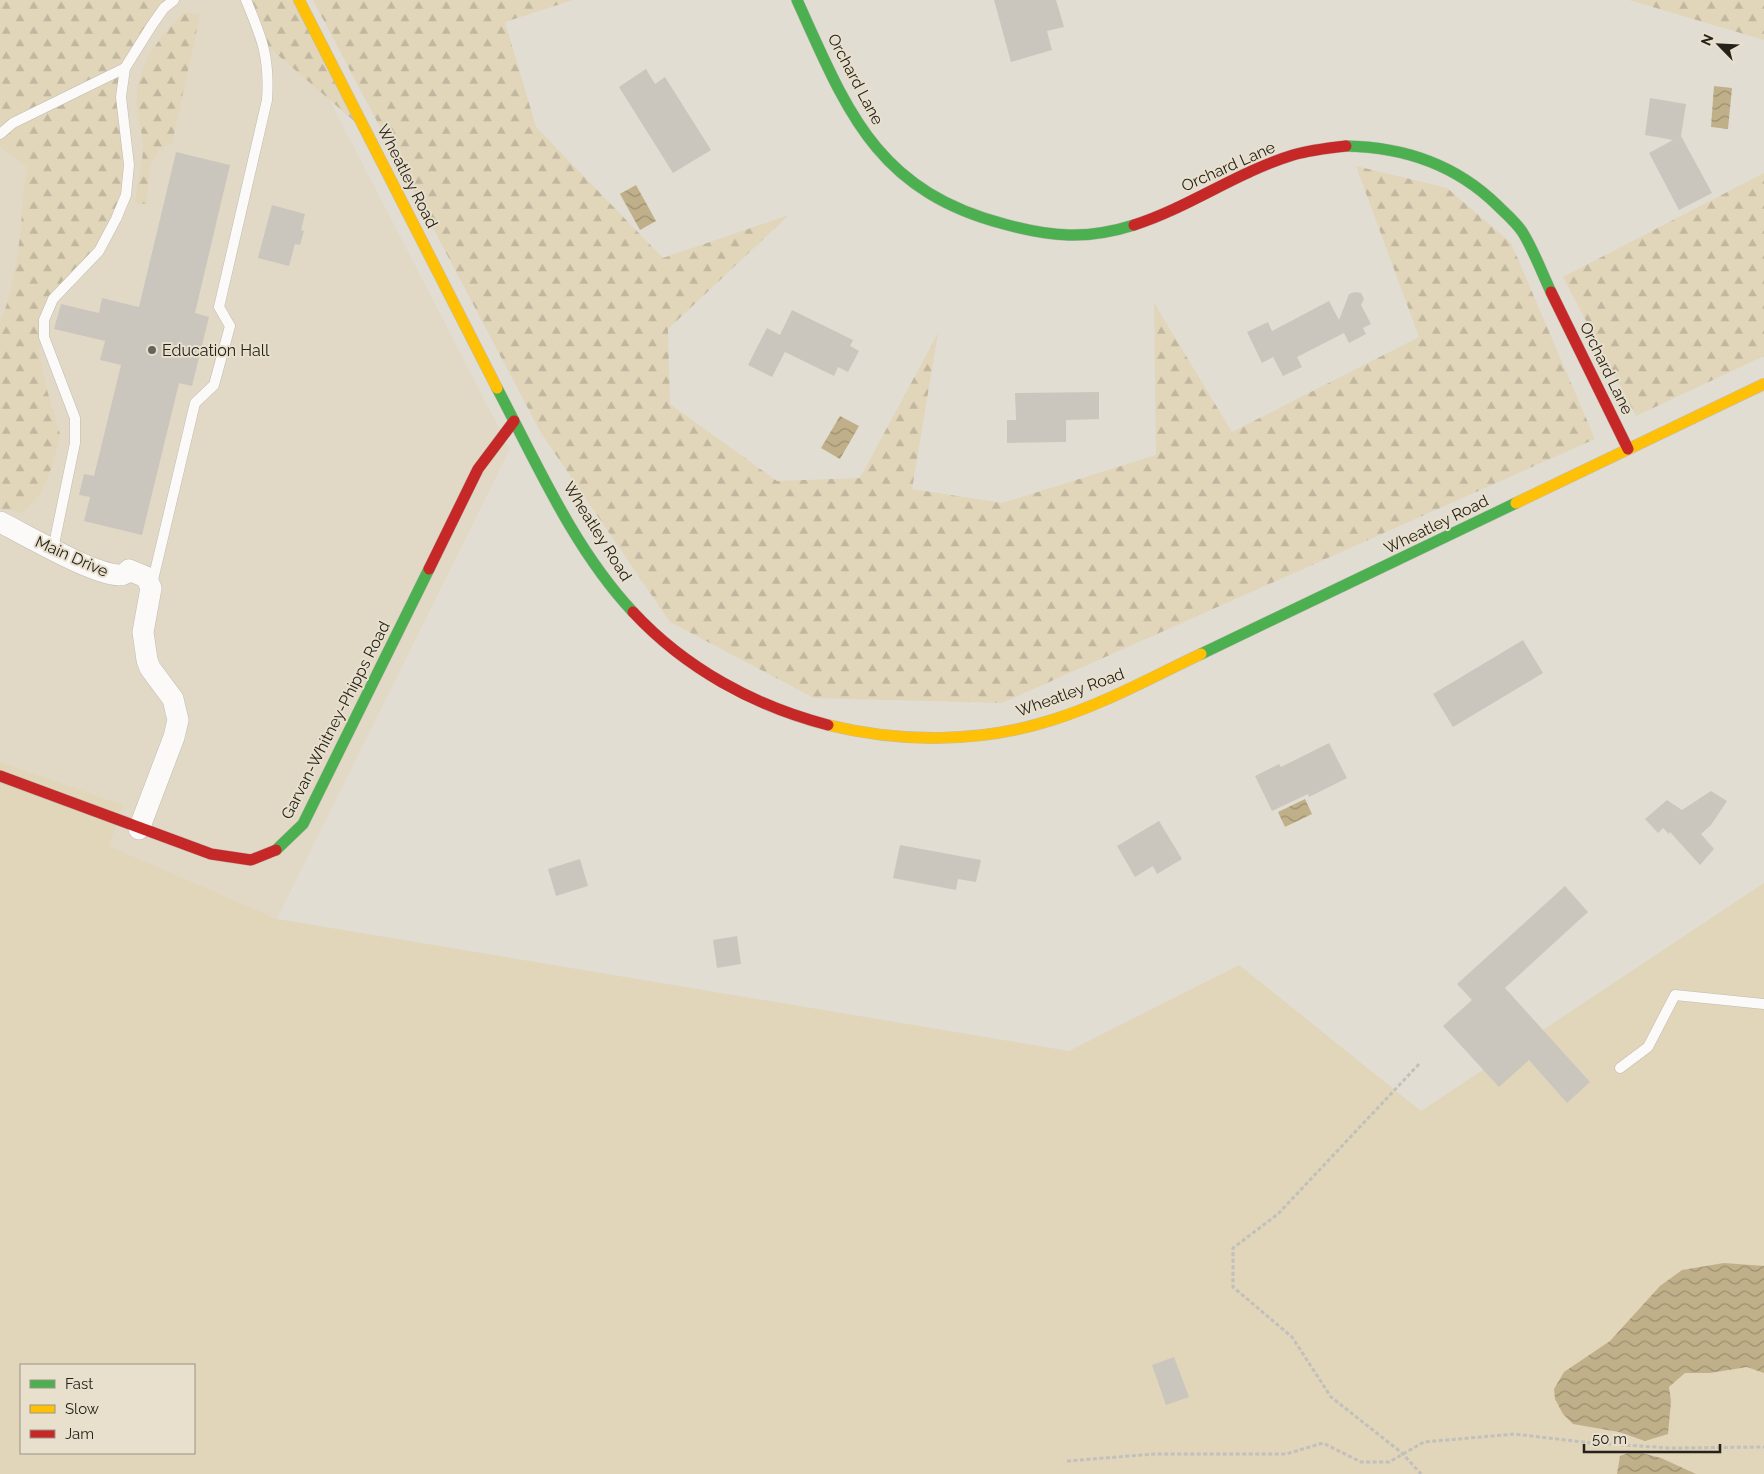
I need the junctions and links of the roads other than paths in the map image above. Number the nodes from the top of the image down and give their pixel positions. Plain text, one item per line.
1 (174, 0) edge
2 (246, 0) edge
3 (299, 0) edge
4 (797, 0) edge
5 (125, 68) junction
6 (0, 134) edge
7 (1764, 384) edge
8 (514, 421) junction
9 (1628, 450) junction
10 (0, 522) edge
11 (53, 549) junction
12 (151, 588) junction
13 (0, 776) edge
14 (139, 829) junction
15 (1764, 1004) edge
16 (1620, 1068) dead end

1 - 5 lane
2 - 12 lane
3 - 8 main road, Wheatley Road
4 - 9 main road, Orchard Lane
5 - 6 lane
5 - 11 lane
7 - 9 main road, Wheatley Road
8 - 9 main road, Wheatley Road
8 - 14 main road, Garvan-Whitney-Phipps Road
10 - 11 street, Main Drive
11 - 12 street, Main Drive
12 - 14 street
13 - 14 main road, Garvan-Whitney-Phipps Road
15 - 16 lane

